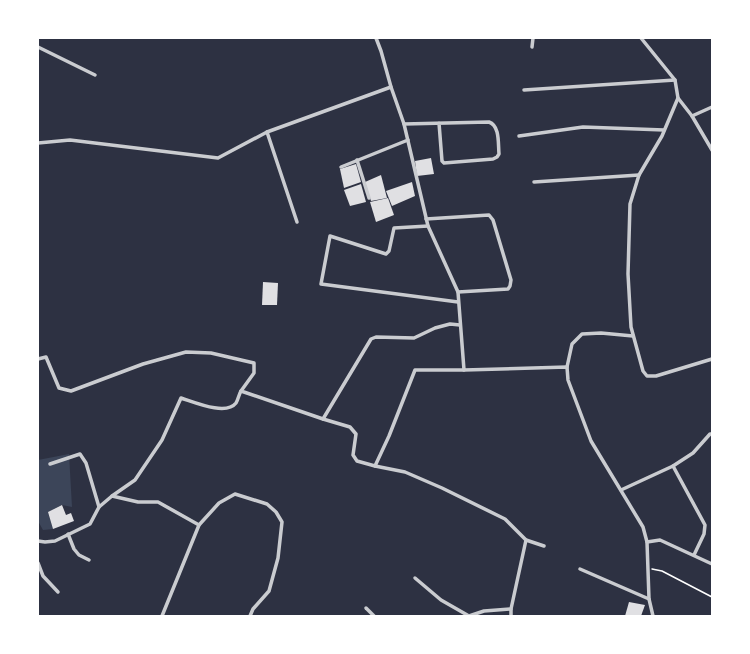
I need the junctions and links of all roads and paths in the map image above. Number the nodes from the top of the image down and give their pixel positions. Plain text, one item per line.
1 (376, 38) edge
2 (532, 38) edge
3 (641, 38) edge
4 (38, 47) edge
5 (532, 47) dead end
6 (95, 75) dead end
7 (675, 80) junction
8 (391, 87) junction
9 (524, 90) dead end
10 (678, 98) junction
11 (712, 107) edge
12 (692, 116) junction
13 (439, 123) junction
14 (404, 124) junction
15 (664, 130) junction
16 (267, 132) junction
17 (519, 136) dead end
18 (408, 140) junction
19 (38, 143) edge
20 (712, 150) edge
21 (357, 160) junction
22 (341, 167) dead end
23 (639, 175) junction
24 (534, 182) dead end
25 (369, 198) dead end
26 (426, 219) junction
27 (297, 222) dead end
28 (428, 226) junction
29 (458, 292) junction
30 (458, 302) junction
31 (460, 325) junction
32 (633, 336) junction
33 (38, 359) edge
34 (712, 359) edge
35 (567, 367) junction
36 (464, 370) junction
37 (241, 391) junction
38 (323, 419) junction
39 (712, 434) edge
40 (50, 464) dead end
41 (375, 466) junction
42 (673, 466) junction
43 (621, 490) junction
44 (112, 496) junction
45 (99, 507) junction
46 (199, 525) junction
47 (68, 534) junction
48 (526, 540) junction
49 (38, 541) edge
50 (647, 542) junction
51 (544, 546) dead end
52 (694, 556) junction
53 (89, 560) dead end
54 (38, 563) edge
55 (712, 564) edge
56 (648, 568) junction
57 (580, 569) dead end
58 (415, 578) dead end
59 (58, 592) dead end
60 (712, 597) edge
61 (649, 599) junction
62 (366, 608) dead end
63 (511, 609) junction
64 (162, 616) edge
65 (250, 616) edge
66 (374, 616) edge
67 (469, 616) edge
68 (511, 616) edge
69 (653, 616) edge

1 - 8 street
2 - 5 street
3 - 7 street
4 - 6 street
7 - 9 street
7 - 10 street
8 - 14 street
8 - 16 street
10 - 12 street
10 - 15 street
11 - 12 street
12 - 20 street
13 - 13 street
13 - 14 street
14 - 18 street
15 - 17 street
15 - 23 street
16 - 19 street
16 - 27 street
18 - 21 street
18 - 26 street
21 - 22 street
21 - 25 street
23 - 24 street
23 - 32 street
26 - 28 street
26 - 29 street
28 - 29 street
28 - 30 street
29 - 30 street
30 - 31 street
31 - 36 street
31 - 38 street
32 - 34 street
32 - 35 street
33 - 37 street
35 - 36 street
35 - 43 street
36 - 41 street
37 - 38 street
37 - 44 street
38 - 41 street
39 - 42 street
40 - 45 street
41 - 48 street
42 - 43 street
42 - 52 street
43 - 50 street
44 - 45 street
44 - 46 street
45 - 47 street
46 - 64 street
46 - 65 street
47 - 49 street
47 - 53 street
48 - 51 street
48 - 63 street
50 - 52 street
50 - 56 street
52 - 55 street
54 - 59 street
56 - 60 path
56 - 61 street
57 - 61 street
58 - 67 street
61 - 69 street
62 - 66 street
63 - 67 street
63 - 68 street

